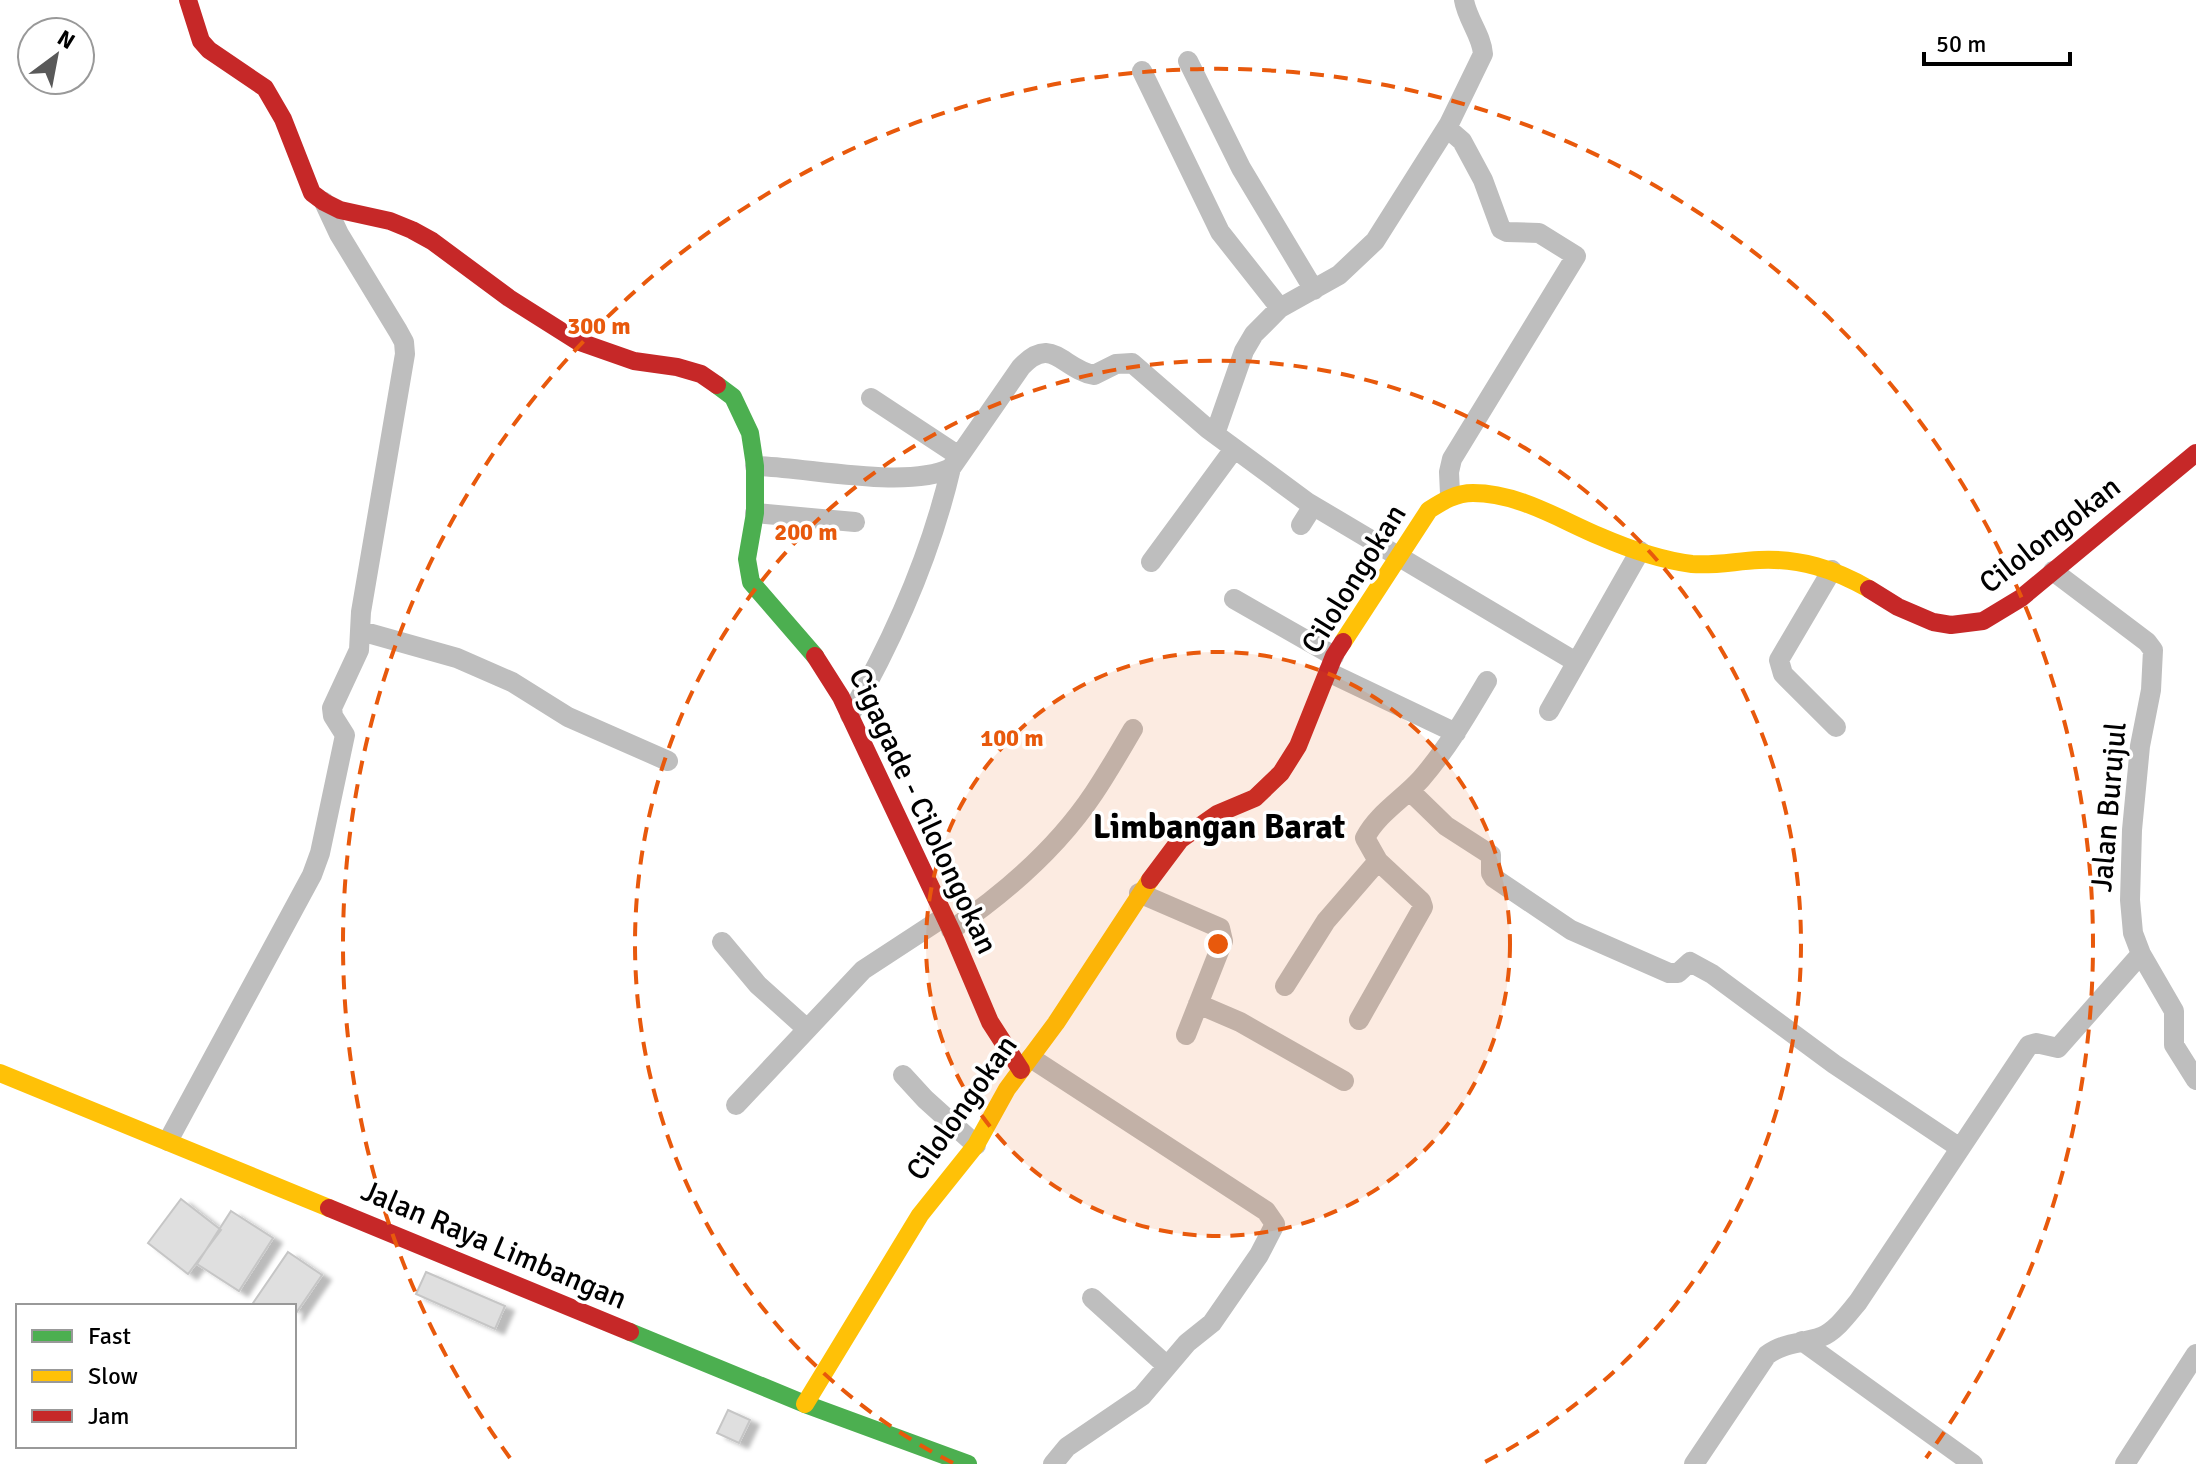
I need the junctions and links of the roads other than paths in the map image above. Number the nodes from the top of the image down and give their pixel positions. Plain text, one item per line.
1 (188, 0) edge
2 (1464, 0) edge
3 (1188, 61) dead end
4 (1142, 71) dead end
5 (1448, 126) junction
6 (324, 202) junction
7 (1314, 290) junction
8 (1280, 308) junction
9 (871, 398) dead end
10 (1215, 434) junction
11 (1234, 449) junction
12 (2196, 453) edge
13 (955, 462) junction
14 (755, 466) junction
15 (1450, 494) junction
16 (1313, 506) junction
17 (755, 513) junction
18 (855, 522) dead end
19 (1301, 525) dead end
20 (1640, 551) junction
21 (1398, 557) junction
22 (1151, 562) dead end
23 (1832, 570) junction
24 (2053, 571) junction
25 (1234, 599) dead end
26 (361, 631) junction
27 (1576, 662) junction
28 (1331, 664) junction
29 (1487, 681) dead end
30 (1549, 711) dead end
31 (850, 715) junction
32 (1836, 727) dead end
33 (1133, 729) dead end
34 (1456, 733) junction
35 (668, 761) dead end
36 (1410, 791) junction
37 (1378, 861) junction
38 (1139, 893) junction
39 (947, 924) junction
40 (722, 942) dead end
41 (2141, 954) junction
42 (1285, 986) dead end
43 (1198, 1004) junction
44 (1359, 1020) dead end
45 (807, 1029) junction
46 (1186, 1035) dead end
47 (1026, 1064) junction
48 (0, 1073) edge
49 (903, 1075) dead end
50 (2196, 1080) edge
51 (1344, 1081) dead end
52 (736, 1105) dead end
53 (168, 1141) junction
54 (976, 1145) junction
55 (1960, 1148) junction
56 (1092, 1298) dead end
57 (1802, 1341) junction
58 (2196, 1354) edge
59 (1167, 1366) junction
60 (805, 1404) junction
61 (968, 1464) edge
62 (1053, 1464) edge
63 (1694, 1464) edge
64 (1973, 1464) edge
65 (2125, 1464) edge

1 - 6 main road
2 - 5 street
3 - 7 street
4 - 8 street
5 - 7 street
5 - 15 street
6 - 14 main road, Cigagade - Cilolongokan
6 - 26 street
7 - 8 street
8 - 10 street
9 - 13 street
10 - 11 street
10 - 13 street
11 - 16 street
11 - 22 street
12 - 24 main road, Cilolongokan
13 - 14 street
13 - 31 street
14 - 17 main road, Cigagade - Cilolongokan
15 - 20 main road, Cilolongokan
15 - 21 main road, Cilolongokan
16 - 19 street
16 - 21 street
17 - 18 street
17 - 31 main road, Cigagade - Cilolongokan
20 - 23 main road, Cilolongokan
20 - 27 street
21 - 27 street
21 - 28 main road, Cilolongokan
23 - 24 main road, Cilolongokan
23 - 32 street
24 - 41 street, Jalan Burujul
25 - 28 street
26 - 35 street
26 - 53 street
27 - 30 street
28 - 34 street
28 - 38 main road, Cilolongokan
29 - 34 street
31 - 39 main road, Cigagade - Cilolongokan
33 - 39 street
34 - 36 street
36 - 37 street
36 - 55 street
37 - 42 street
37 - 44 street
38 - 43 street
38 - 47 main road, Cilolongokan
39 - 45 street
39 - 47 main road, Cigagade - Cilolongokan
40 - 45 street
41 - 50 street, Jalan Burujul
41 - 55 street
43 - 46 street
43 - 51 street
45 - 52 street
47 - 54 main road, Cilolongokan
47 - 59 street
48 - 53 main road, Jalan Raya Limbangan
49 - 54 street
53 - 60 main road, Jalan Raya Limbangan
54 - 60 main road, Cilolongokan
55 - 57 street
56 - 59 street
57 - 63 street
57 - 64 street
58 - 65 street
59 - 62 street
60 - 61 main road, Jalan Raya Limbangan

